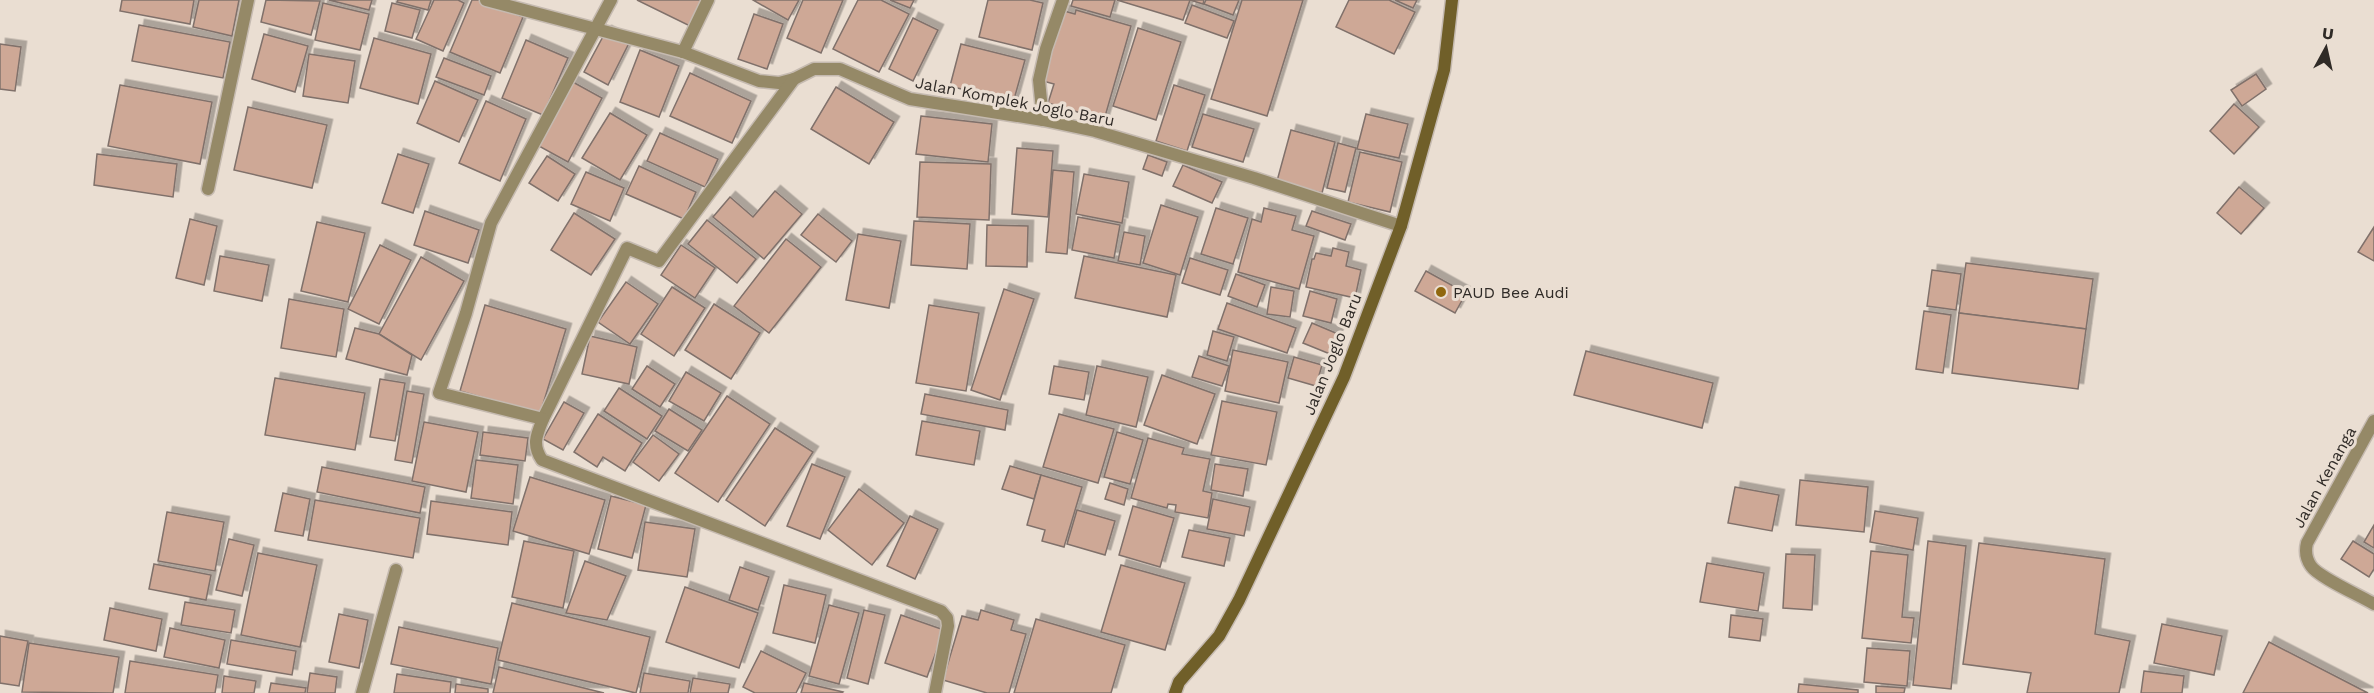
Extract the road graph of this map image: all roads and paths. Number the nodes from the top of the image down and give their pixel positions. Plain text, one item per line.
1 (248, 0) edge
2 (486, 0) edge
3 (611, 0) edge
4 (708, 0) edge
5 (1063, 0) edge
6 (1452, 0) edge
7 (597, 28) junction
8 (683, 52) junction
9 (794, 79) junction
10 (1043, 120) junction
11 (208, 189) dead end
12 (1401, 226) junction
13 (543, 419) junction
14 (2374, 421) edge
15 (396, 570) dead end
16 (2374, 604) edge
17 (362, 693) edge
18 (935, 693) edge
19 (1174, 693) edge

1 - 11 street
2 - 7 street, Jalan Komplek Joglo Baru
3 - 7 street
4 - 8 street
5 - 10 street
6 - 12 street, Jalan Joglo Baru
7 - 8 street, Jalan Komplek Joglo Baru
7 - 13 street
8 - 9 street, Jalan Komplek Joglo Baru
9 - 10 street, Jalan Komplek Joglo Baru
9 - 13 street
10 - 12 street, Jalan Komplek Joglo Baru
12 - 19 street, Jalan Joglo Baru
13 - 18 street
14 - 16 street, Jalan Kenanga
15 - 17 street

